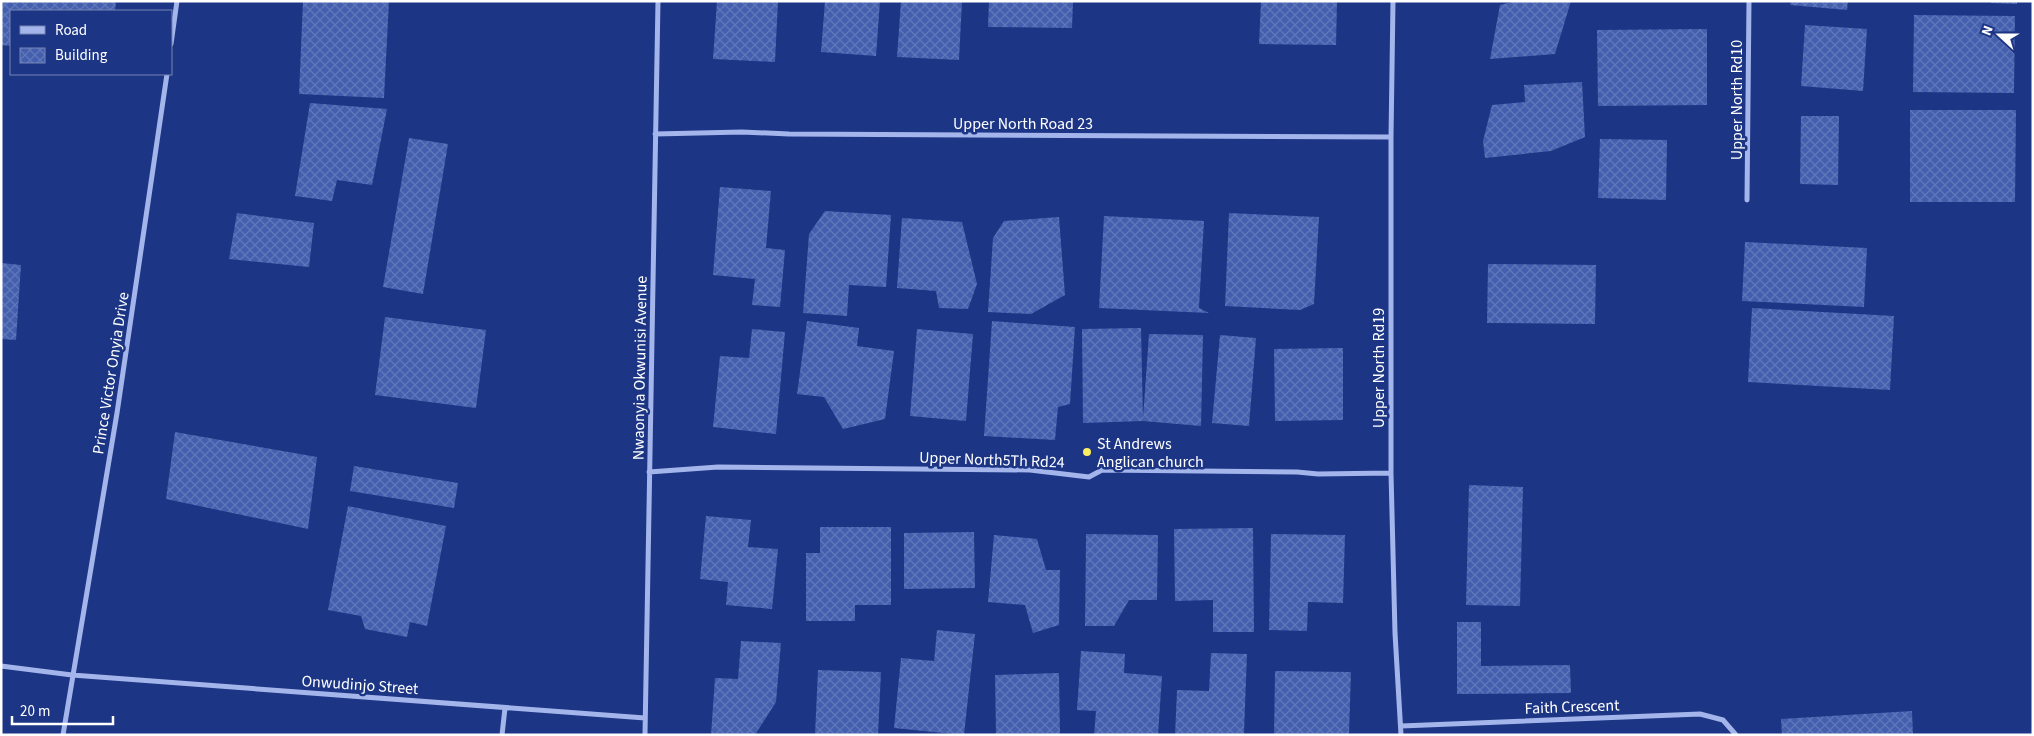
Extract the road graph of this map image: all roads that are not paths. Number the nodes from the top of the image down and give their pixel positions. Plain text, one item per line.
1 (178, 1) edge
2 (658, 1) edge
3 (1393, 1) edge
4 (1749, 1) edge
5 (172, 38) edge
6 (167, 75) edge
7 (655, 134) junction
8 (1391, 137) junction
9 (1747, 200) dead end
10 (649, 472) junction
11 (1391, 473) junction
12 (1, 666) edge
13 (72, 675) junction
14 (505, 708) junction
15 (645, 718) junction
16 (1401, 726) junction
17 (63, 735) edge
18 (502, 735) edge
19 (645, 735) edge
20 (1401, 735) edge
21 (1736, 735) edge

1 - 5 street
2 - 7 street, Nwaonyia Okwunisi Avenue
3 - 8 street, Upper North Rd19
4 - 9 street, Upper North Rd10
6 - 13 street, Prince Victor Onyia Drive
7 - 8 street, Upper North Road 23
7 - 10 street, Nwaonyia Okwunisi Avenue
8 - 11 street, Upper North Rd19
10 - 11 street, Upper North5Th Rd24
10 - 15 street, Nwaonyia Okwunisi Avenue
11 - 16 street, Upper North Rd19
12 - 13 street, Onwudinjo Street
13 - 14 street, Onwudinjo Street
13 - 17 street, Prince Victor Onyia Drive
14 - 15 street, Onwudinjo Street
14 - 18 street
15 - 19 street, Nwaonyia Okwunisi Avenue
16 - 20 street, Upper North Rd19
16 - 21 street, Faith Crescent

